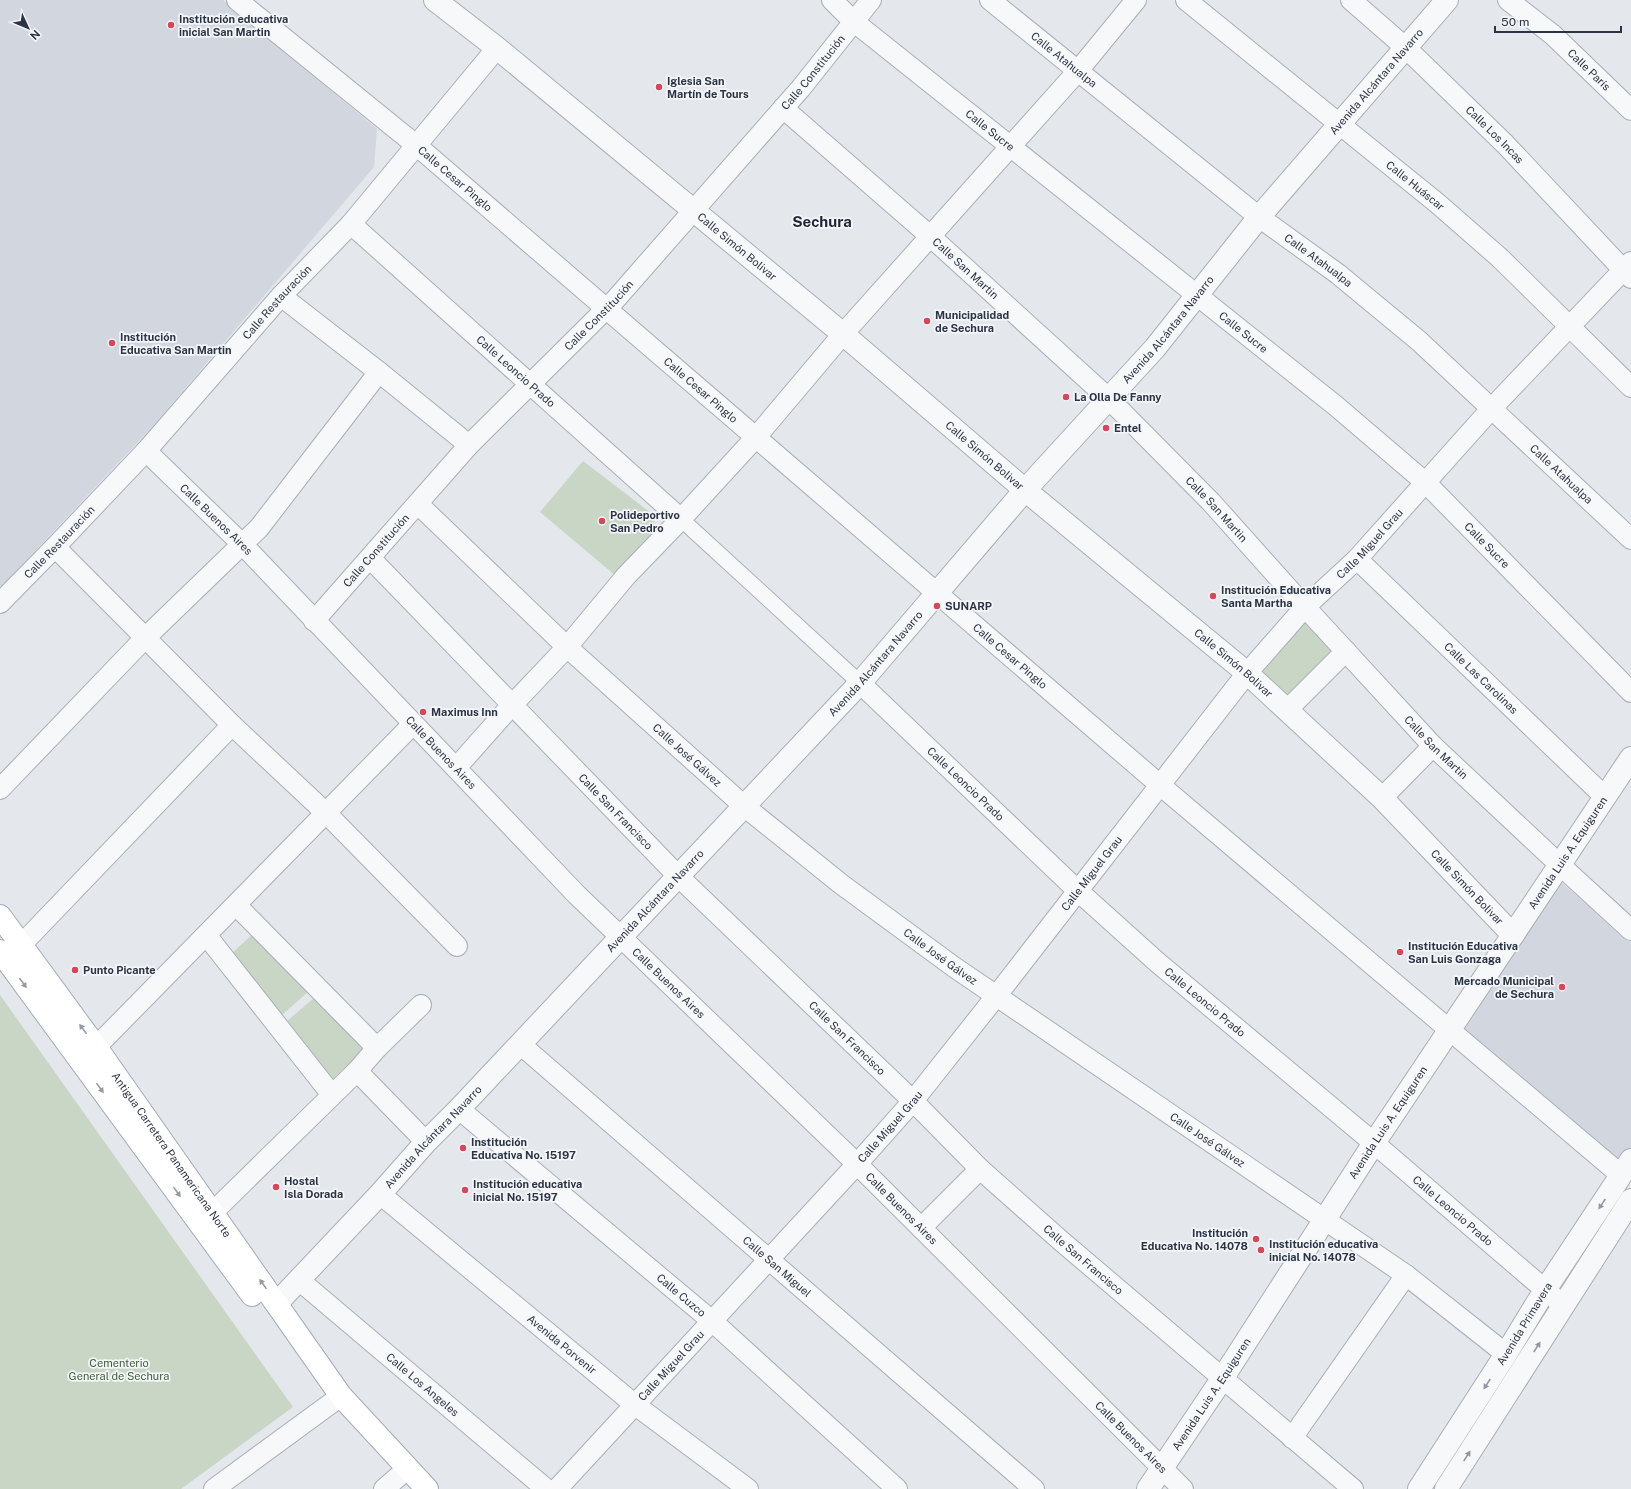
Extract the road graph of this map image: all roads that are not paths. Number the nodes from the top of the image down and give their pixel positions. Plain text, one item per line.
1 (237, 0) edge
2 (435, 0) edge
3 (832, 0) edge
4 (871, 0) edge
5 (990, 0) edge
6 (1136, 0) edge
7 (1186, 0) edge
8 (1351, 0) edge
9 (1448, 0) edge
10 (1508, 0) edge
11 (853, 21) junction
12 (496, 48) junction
13 (1406, 48) junction
14 (1077, 72) junction
15 (783, 108) junction
16 (1631, 110) edge
17 (1339, 123) junction
18 (416, 145) junction
19 (1011, 146) junction
20 (694, 211) junction
21 (1259, 217) junction
22 (351, 224) junction
23 (930, 236) junction
24 (1629, 270) edge
25 (281, 296) junction
26 (1197, 296) junction
27 (608, 308) junction
28 (1569, 327) junction
29 (844, 334) junction
30 (379, 372) junction
31 (530, 384) junction
32 (1631, 387) edge
33 (1108, 398) junction
34 (1492, 408) junction
35 (757, 436) junction
36 (469, 445) junction
37 (146, 451) junction
38 (1426, 483) junction
39 (1025, 490) junction
40 (418, 504) junction
41 (681, 519) junction
42 (1631, 540) edge
43 (243, 544) junction
44 (55, 547) junction
45 (370, 558) junction
46 (1357, 559) junction
47 (938, 593) junction
48 (0, 602) edge
49 (1305, 607) junction
50 (314, 620) junction
51 (145, 638) junction
52 (567, 647) junction
53 (1346, 651) junction
54 (1246, 673) junction
55 (860, 684) junction
56 (1631, 692) edge
57 (511, 706) junction
58 (1287, 710) junction
59 (413, 724) junction
60 (232, 725) junction
61 (1433, 746) junction
62 (1631, 758) edge
63 (456, 768) junction
64 (1160, 785) junction
65 (0, 789) edge
66 (1605, 797) junction
67 (1382, 798) junction
68 (744, 806) junction
69 (326, 813) junction
70 (1560, 865) junction
71 (678, 876) junction
72 (1077, 890) junction
73 (236, 906) junction
74 (0, 916) edge
75 (1631, 930) edge
76 (1513, 935) junction
77 (207, 936) junction
78 (621, 937) junction
79 (21, 945) junction
80 (458, 946) dead end
81 (0, 951) edge
82 (997, 995) junction
83 (421, 1005) dead end
84 (1449, 1031) junction
85 (520, 1044) junction
86 (377, 1048) junction
87 (88, 1053) junction
88 (357, 1071) junction
89 (332, 1095) junction
90 (913, 1100) junction
91 (459, 1109) junction
92 (426, 1142) junction
93 (1374, 1143) junction
94 (857, 1164) junction
95 (980, 1168) junction
96 (1626, 1168) edge
97 (380, 1194) junction
98 (1631, 1200) edge
99 (212, 1213) junction
100 (1325, 1219) junction
101 (921, 1228) junction
102 (768, 1259) junction
103 (1406, 1275) junction
104 (299, 1280) junction
105 (1545, 1290) junction
106 (277, 1303) junction
107 (1564, 1306) junction
108 (712, 1321) junction
109 (1506, 1354) junction
110 (1222, 1379) junction
111 (341, 1396) junction
112 (634, 1404) junction
113 (1292, 1438) junction
114 (407, 1469) junction
115 (1162, 1469) junction
116 (214, 1489) edge
117 (384, 1489) edge
118 (427, 1489) edge
119 (546, 1489) edge
120 (556, 1489) edge
121 (748, 1489) edge
122 (897, 1489) edge
123 (1034, 1489) edge
124 (1148, 1489) edge
125 (1183, 1489) edge
126 (1353, 1489) edge
127 (1419, 1489) edge
128 (1446, 1489) edge

1 - 18 street, Calle Cesar Pinglo
2 - 12 street, Calle Simón Bolivar
3 - 11 street, Calle Sucre
4 - 11 street, Calle Constitución
5 - 14 street, Calle Atahualpa
6 - 14 street
7 - 17 street, Calle Huáscar
8 - 13 street, Calle Los Incas
9 - 13 street, Avenida Alcántara Navarro
10 - 16 street, Calle París
11 - 15 street, Calle Constitución
11 - 19 street, Calle Sucre
12 - 18 street, Calle Restauración
12 - 20 street, Calle Simón Bolivar
13 - 17 street, Avenida Alcántara Navarro
13 - 24 street, Calle Los Incas
14 - 19 street
14 - 21 street, Calle Atahualpa
15 - 20 street, Calle Constitución
15 - 23 street, Calle San Martin
17 - 21 street, Avenida Alcántara Navarro
17 - 28 street, Calle Huáscar
18 - 22 street, Calle Restauración
18 - 27 street, Calle Cesar Pinglo
19 - 23 street
19 - 26 street, Calle Sucre
20 - 27 street, Calle Constitución
20 - 29 street, Calle Simón Bolivar
21 - 26 street, Avenida Alcántara Navarro
21 - 34 street, Calle Atahualpa
22 - 25 street, Calle Restauración
22 - 31 street, Calle Leoncio Prado
23 - 29 street
23 - 33 street, Calle San Martin
24 - 28 street, Calle Miguel Grau
25 - 30 street
25 - 37 street, Calle Restauración
26 - 33 street, Avenida Alcántara Navarro
26 - 38 street, Calle Sucre
27 - 31 street, Calle Constitución
27 - 35 street, Calle Cesar Pinglo
28 - 32 street, Calle Huáscar
28 - 34 street, Calle Miguel Grau
29 - 35 street
29 - 39 street, Calle Simón Bolivar
30 - 36 street
30 - 43 street
31 - 36 street, Calle Constitución
31 - 41 street, Calle Leoncio Prado
33 - 39 street, Avenida Alcántara Navarro
33 - 49 street, Calle San Martin
34 - 38 street, Calle Miguel Grau
34 - 42 street, Calle Atahualpa
35 - 41 street
35 - 47 street, Calle Cesar Pinglo
36 - 40 street, Calle Constitución
37 - 43 street, Calle Buenos Aires
37 - 44 street, Calle Restauración
38 - 46 street, Calle Miguel Grau
38 - 56 street, Calle Sucre
39 - 47 street, Avenida Alcántara Navarro
39 - 54 street, Calle Simón Bolivar
40 - 45 street, Calle Constitución
40 - 52 street, Calle José Gálvez
41 - 52 street
41 - 55 street
43 - 50 street, Calle Buenos Aires
43 - 51 street
44 - 48 street, Calle Restauración
44 - 51 street
45 - 50 street, Calle Constitución
45 - 57 street, Calle San Francisco
46 - 49 street, Calle Miguel Grau
46 - 66 street, Calle Las Carolinas
47 - 55 street, Avenida Alcántara Navarro
47 - 64 street, Calle Cesar Pinglo
49 - 53 street, Calle San Martin
49 - 54 street, Calle Miguel Grau
50 - 59 street, Calle Buenos Aires
51 - 60 street
51 - 65 street
52 - 57 street
52 - 68 street, Calle José Gálvez
53 - 58 street
53 - 61 street, Calle San Martin
54 - 58 street, Calle Simón Bolivar
54 - 64 street, Calle Miguel Grau
55 - 68 street, Avenida Alcántara Navarro
55 - 72 street, Calle Leoncio Prado
57 - 63 street
57 - 71 street, Calle San Francisco
58 - 67 street, Calle Simón Bolivar
59 - 63 street, Calle Buenos Aires
59 - 69 street
60 - 69 street
60 - 79 street
61 - 67 street
61 - 70 street, Calle San Martin
62 - 66 street, Avenida Luis A. Equiguren
63 - 78 street, Calle Buenos Aires
64 - 72 street, Calle Miguel Grau
64 - 84 street, Calle Cesar Pinglo
66 - 70 street, Avenida Luis A. Equiguren
67 - 76 street, Calle Simón Bolivar
68 - 71 street, Avenida Alcántara Navarro
68 - 82 street, Calle José Gálvez
69 - 73 street
69 - 80 street
70 - 75 street, Calle San Martin
70 - 76 street, Avenida Luis A. Equiguren
71 - 78 street, Avenida Alcántara Navarro
71 - 90 street, Calle San Francisco
72 - 82 street, Calle Miguel Grau
72 - 93 street, Calle Leoncio Prado
73 - 77 street
73 - 86 street
74 - 79 main road, Antigua Carretera Panamericana Norte
76 - 84 street, Avenida Luis A. Equiguren
77 - 87 street
77 - 89 street
78 - 85 street, Avenida Alcántara Navarro
78 - 94 street, Calle Buenos Aires
87 -> 79 main road, Antigua Carretera Panamericana Norte
81 -> 87 main road, Antigua Carretera Panamericana Norte
82 - 90 street, Calle Miguel Grau
82 - 100 street, Calle José Gálvez
83 - 86 street
84 - 93 street, Avenida Luis A. Equiguren
84 - 96 street, Calle Cesar Pinglo
85 - 91 street, Avenida Alcántara Navarro
85 - 102 street, Calle San Miguel
86 - 88 street
87 - 99 main road, Antigua Carretera Panamericana Norte
87 -> 111 main road, Antigua Carretera Panamericana Norte
88 - 89 street
88 - 92 street
89 - 99 street
90 - 94 street, Calle Miguel Grau
90 - 95 street, Calle San Francisco
91 - 92 street, Avenida Alcántara Navarro
91 - 108 street, Calle Cuzco
92 - 97 street, Avenida Alcántara Navarro
93 - 100 street, Avenida Luis A. Equiguren
93 - 105 street, Calle Leoncio Prado
94 - 101 street, Calle Buenos Aires
94 - 102 street, Calle Miguel Grau
95 - 101 street
95 - 110 street, Calle San Francisco
96 -> 105 street, Avenida Primavera
97 - 104 street, Avenida Alcántara Navarro
97 - 112 street, Avenida Porvenir
98 - 107 street, Avenida Primavera
106 -> 99 main road, Antigua Carretera Panamericana Norte
100 - 103 street, Calle José Gálvez
100 - 110 street, Avenida Luis A. Equiguren
101 - 115 street, Calle Buenos Aires
102 - 108 street, Calle Miguel Grau
102 - 123 street, Calle San Miguel
103 - 109 street, Calle José Gálvez
103 - 113 street
104 - 106 street, Avenida Alcántara Navarro
104 - 119 street, Calle Los Angeles
105 - 107 street, Calle Leoncio Prado
105 - 109 street, Avenida Primavera
106 - 111 main road, Antigua Carretera Panamericana Norte
128 -> 107 street, Avenida Primavera
108 - 112 street, Calle Miguel Grau
108 - 122 street, Calle Cuzco
109 -> 127 street, Avenida Primavera
110 - 113 street, Calle San Francisco
110 - 115 street, Avenida Luis A. Equiguren
111 - 114 main road, Antigua Carretera Panamericana Norte
111 - 116 street
112 - 120 street, Calle Miguel Grau
112 - 121 street, Avenida Porvenir
113 - 126 street, Calle San Francisco
114 - 117 street
114 - 118 main road, Antigua Carretera Panamericana Norte
115 - 124 street, Avenida Luis A. Equiguren
115 - 125 street, Calle Buenos Aires

